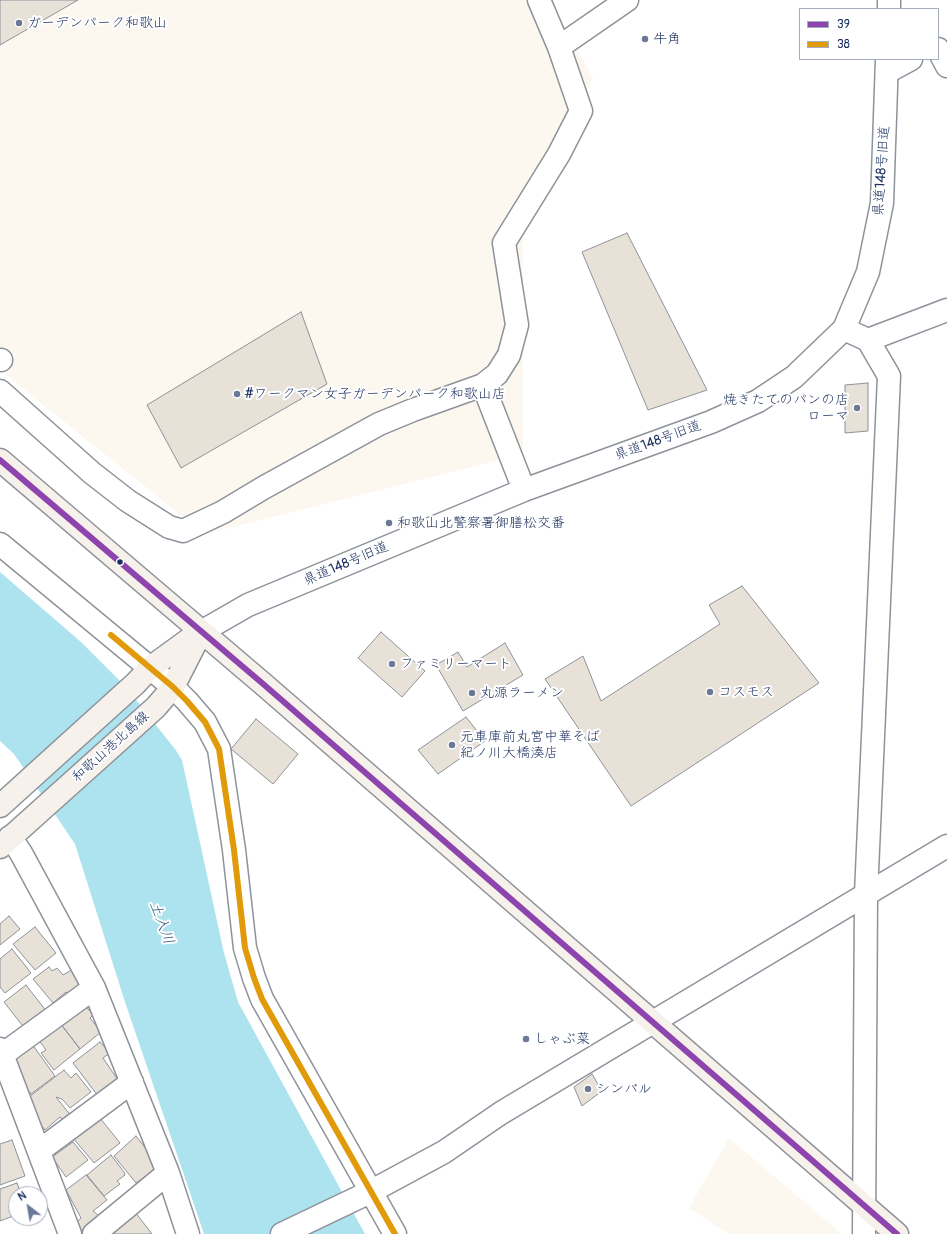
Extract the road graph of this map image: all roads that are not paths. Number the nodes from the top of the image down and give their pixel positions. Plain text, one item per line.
1 (539, 0) edge
2 (627, 0) edge
3 (559, 48) junction
4 (939, 51) edge
5 (908, 60) edge
6 (887, 66) edge
7 (947, 66) edge
8 (947, 310) edge
9 (844, 329) junction
10 (868, 340) junction
11 (484, 385) junction
12 (0, 391) edge
13 (0, 460) edge
14 (524, 490) junction
15 (0, 544) edge
16 (201, 632) junction
17 (143, 675) junction
18 (173, 687) junction
19 (7, 799) edge
20 (5, 842) edge
21 (947, 846) edge
22 (866, 894) junction
23 (94, 988) junction
24 (652, 1022) junction
25 (1, 1052) edge
26 (132, 1082) junction
27 (39, 1151) junction
28 (168, 1173) junction
29 (364, 1195) junction
30 (864, 1206) junction
31 (70, 1234) edge
32 (94, 1234) edge
33 (188, 1234) edge
34 (282, 1234) edge
35 (395, 1234) edge
36 (864, 1234) edge
37 (897, 1234) edge

1 - 3 street
2 - 3 street
3 - 11 street
4 - 7 street
5 - 6 street
6 - 9 street, 県道148号旧道
8 - 10 street
9 - 10 street
9 - 14 street, 県道148号旧道
10 - 22 street
11 - 12 street
11 - 14 street
13 - 16 main road
14 - 16 street, 県道148号旧道
15 - 17 street
16 - 17 main road
16 - 18 main road, 和歌山港北島線
16 - 24 main road
17 - 18 street
17 - 19 main road
18 - 20 main road, 和歌山港北島線
18 - 29 street
20 - 23 street
21 - 22 street
22 - 24 street
22 - 30 street
23 - 25 street
23 - 26 street
24 - 29 street
24 - 30 main road
25 - 27 street
26 - 27 street
26 - 28 street
27 - 31 street
28 - 32 street
28 - 33 street
29 - 34 street
29 - 35 street
30 - 36 street
30 - 37 main road

